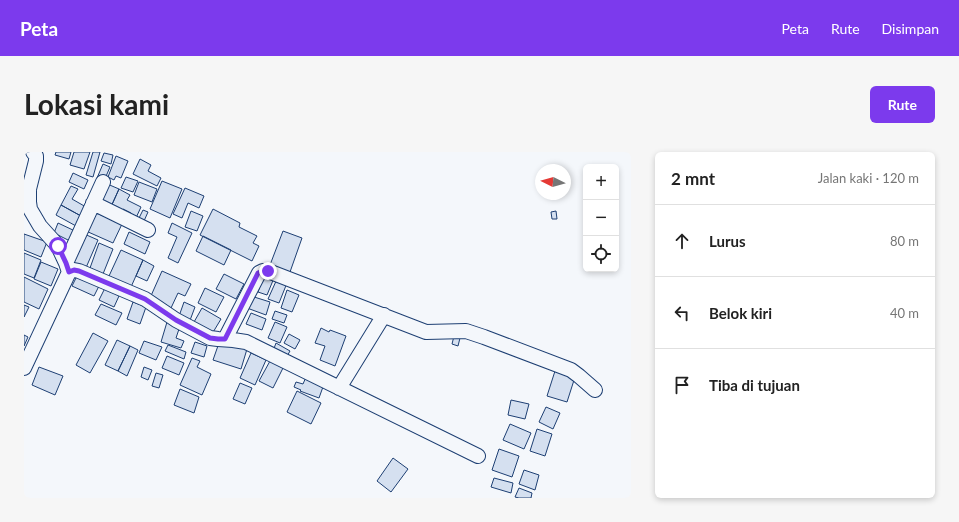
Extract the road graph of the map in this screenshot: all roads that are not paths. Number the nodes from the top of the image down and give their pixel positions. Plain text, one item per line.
1 (33, 152) edge
2 (103, 182) dead end
3 (94, 203) junction
4 (148, 230) dead end
5 (68, 268) junction
6 (384, 315) junction
7 (225, 339) junction
8 (24, 368) edge
9 (340, 388) junction
10 (595, 390) dead end
11 (478, 456) dead end

1 - 5 street
2 - 3 street
3 - 4 street
3 - 5 street
5 - 7 street
5 - 8 street
6 - 7 street
6 - 9 street
6 - 10 street
7 - 9 street
9 - 11 street

